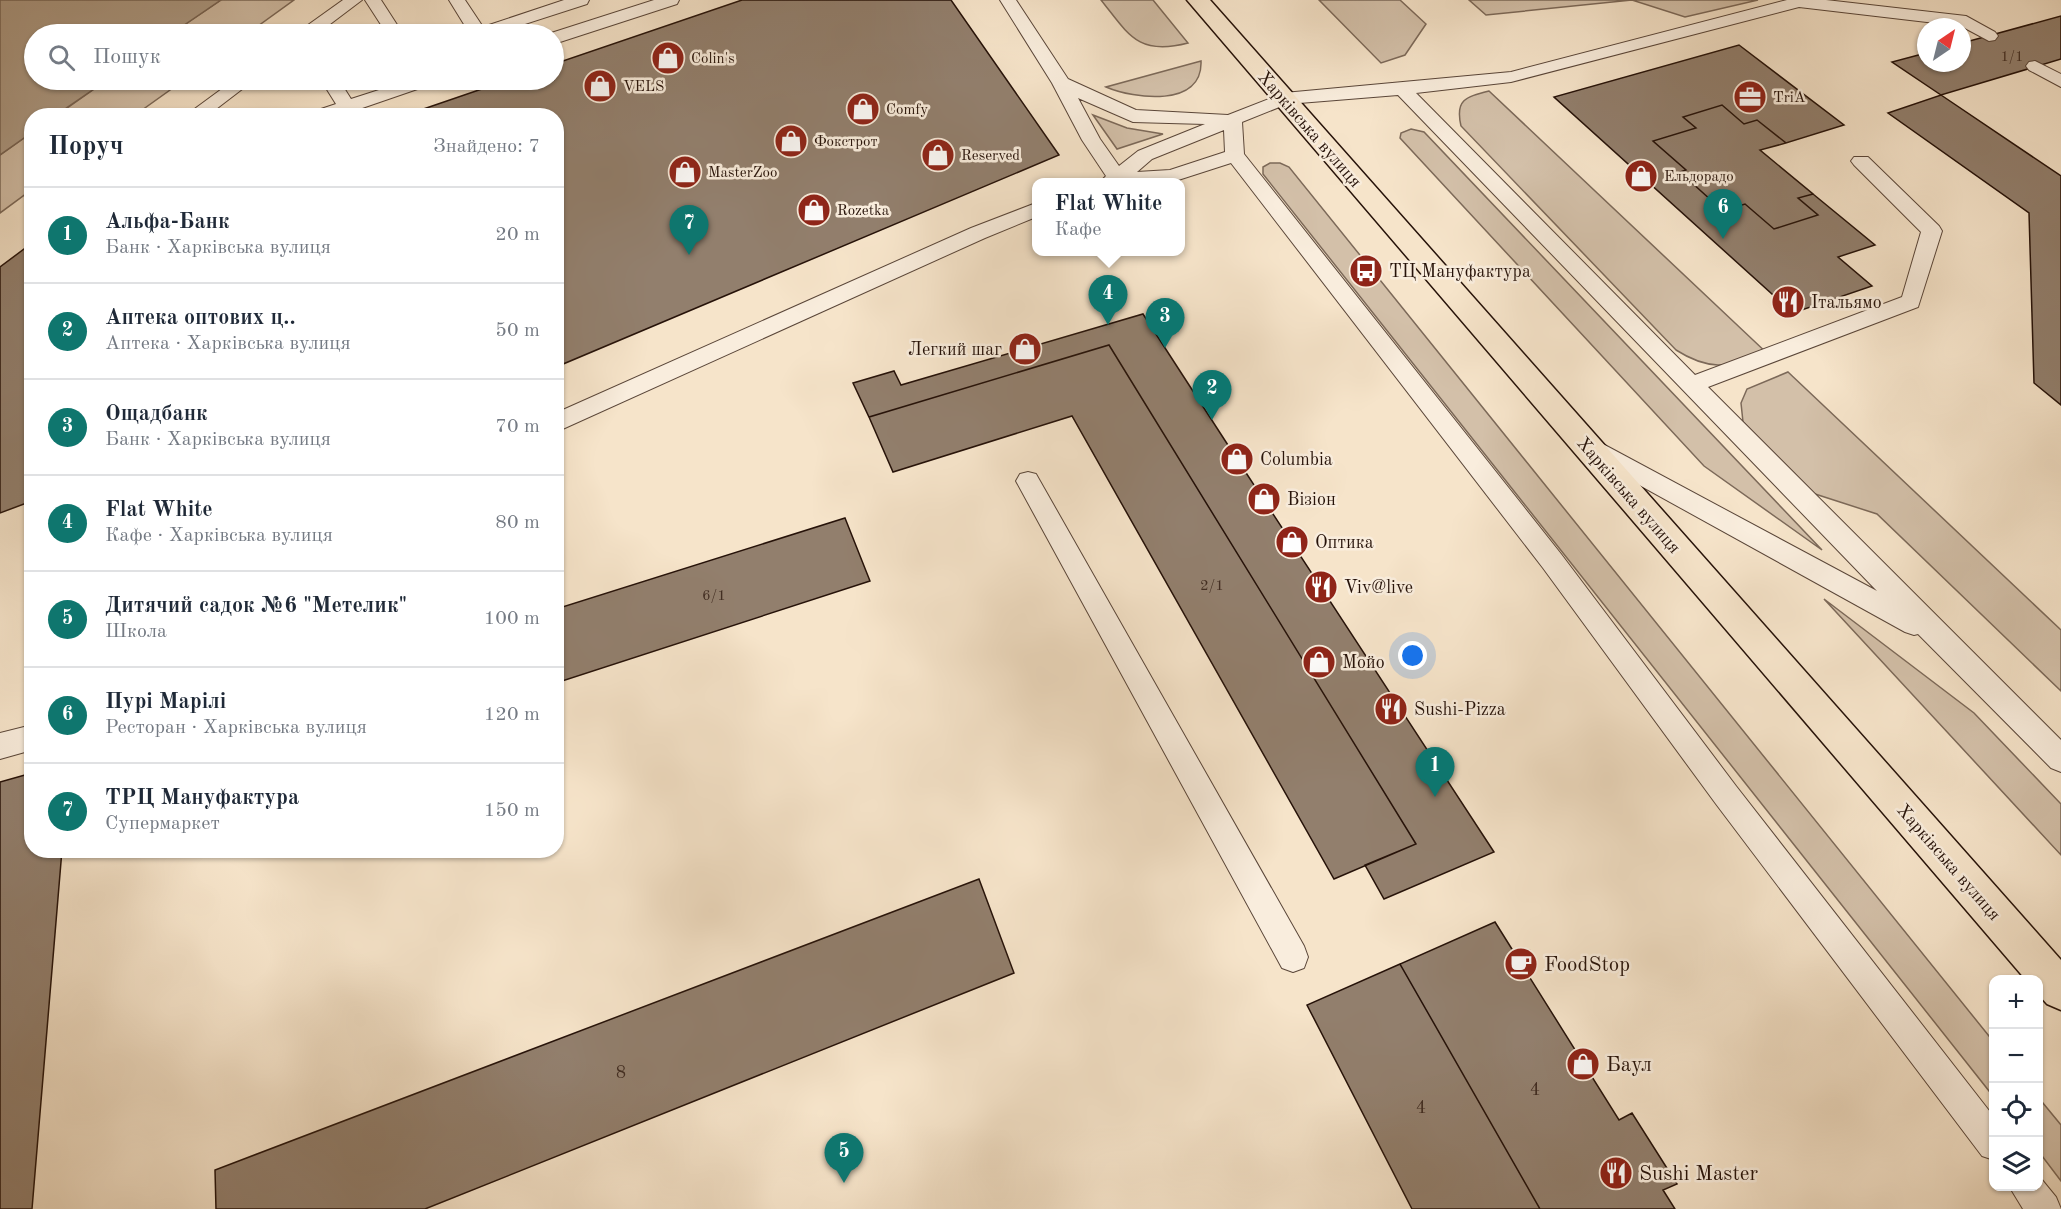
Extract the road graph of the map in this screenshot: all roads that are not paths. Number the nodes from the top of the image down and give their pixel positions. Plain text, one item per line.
1 (354, 0) edge
2 (373, 0) edge
3 (457, 0) edge
4 (581, 0) edge
5 (671, 0) edge
6 (1008, 0) edge
7 (1198, 0) edge
8 (555, 4) edge
9 (321, 24) edge
10 (389, 24) edge
11 (473, 24) edge
12 (504, 24) edge
13 (564, 35) edge
14 (1989, 36) dead end
15 (2035, 66) dead end
16 (2061, 82) edge
17 (1061, 83) junction
18 (1402, 89) junction
19 (230, 90) edge
20 (339, 90) edge
21 (395, 90) edge
22 (1284, 99) junction
23 (346, 106) junction
24 (205, 108) edge
25 (341, 108) edge
26 (1233, 119) junction
27 (1235, 155) junction
28 (1861, 161) dead end
29 (1109, 178) edge
30 (1113, 178) edge
31 (1141, 178) edge
32 (1032, 212) edge
33 (1691, 385) junction
34 (564, 419) edge
35 (1586, 446) junction
36 (1028, 481) dead end
37 (1938, 637) junction
38 (24, 739) edge
39 (0, 746) edge
40 (2061, 759) edge
41 (1293, 957) dead end
42 (2061, 990) edge
43 (1989, 1137) edge
44 (2030, 1191) edge
45 (2044, 1209) edge

1 - 9 lane
2 - 10 lane
3 - 11 lane
4 - 8 lane
5 - 13 lane
6 - 17 lane
7 - 22 main road, Харківська вулиця
8 - 12 lane
14 - 18 lane
15 - 16 lane
17 - 26 lane
17 - 29 lane
18 - 22 lane
18 - 33 lane
19 - 24 lane
20 - 23 lane
21 - 23 lane
22 - 26 lane
22 - 35 main road, Харківська вулиця
23 - 25 lane
26 - 27 lane
26 - 30 lane
27 - 31 lane
27 - 43 lane
28 - 33 lane
32 - 34 lane
33 - 37 lane
35 - 37 lane
35 - 42 main road, Харківська вулиця
36 - 41 lane
37 - 40 lane
38 - 39 lane
44 - 45 lane

